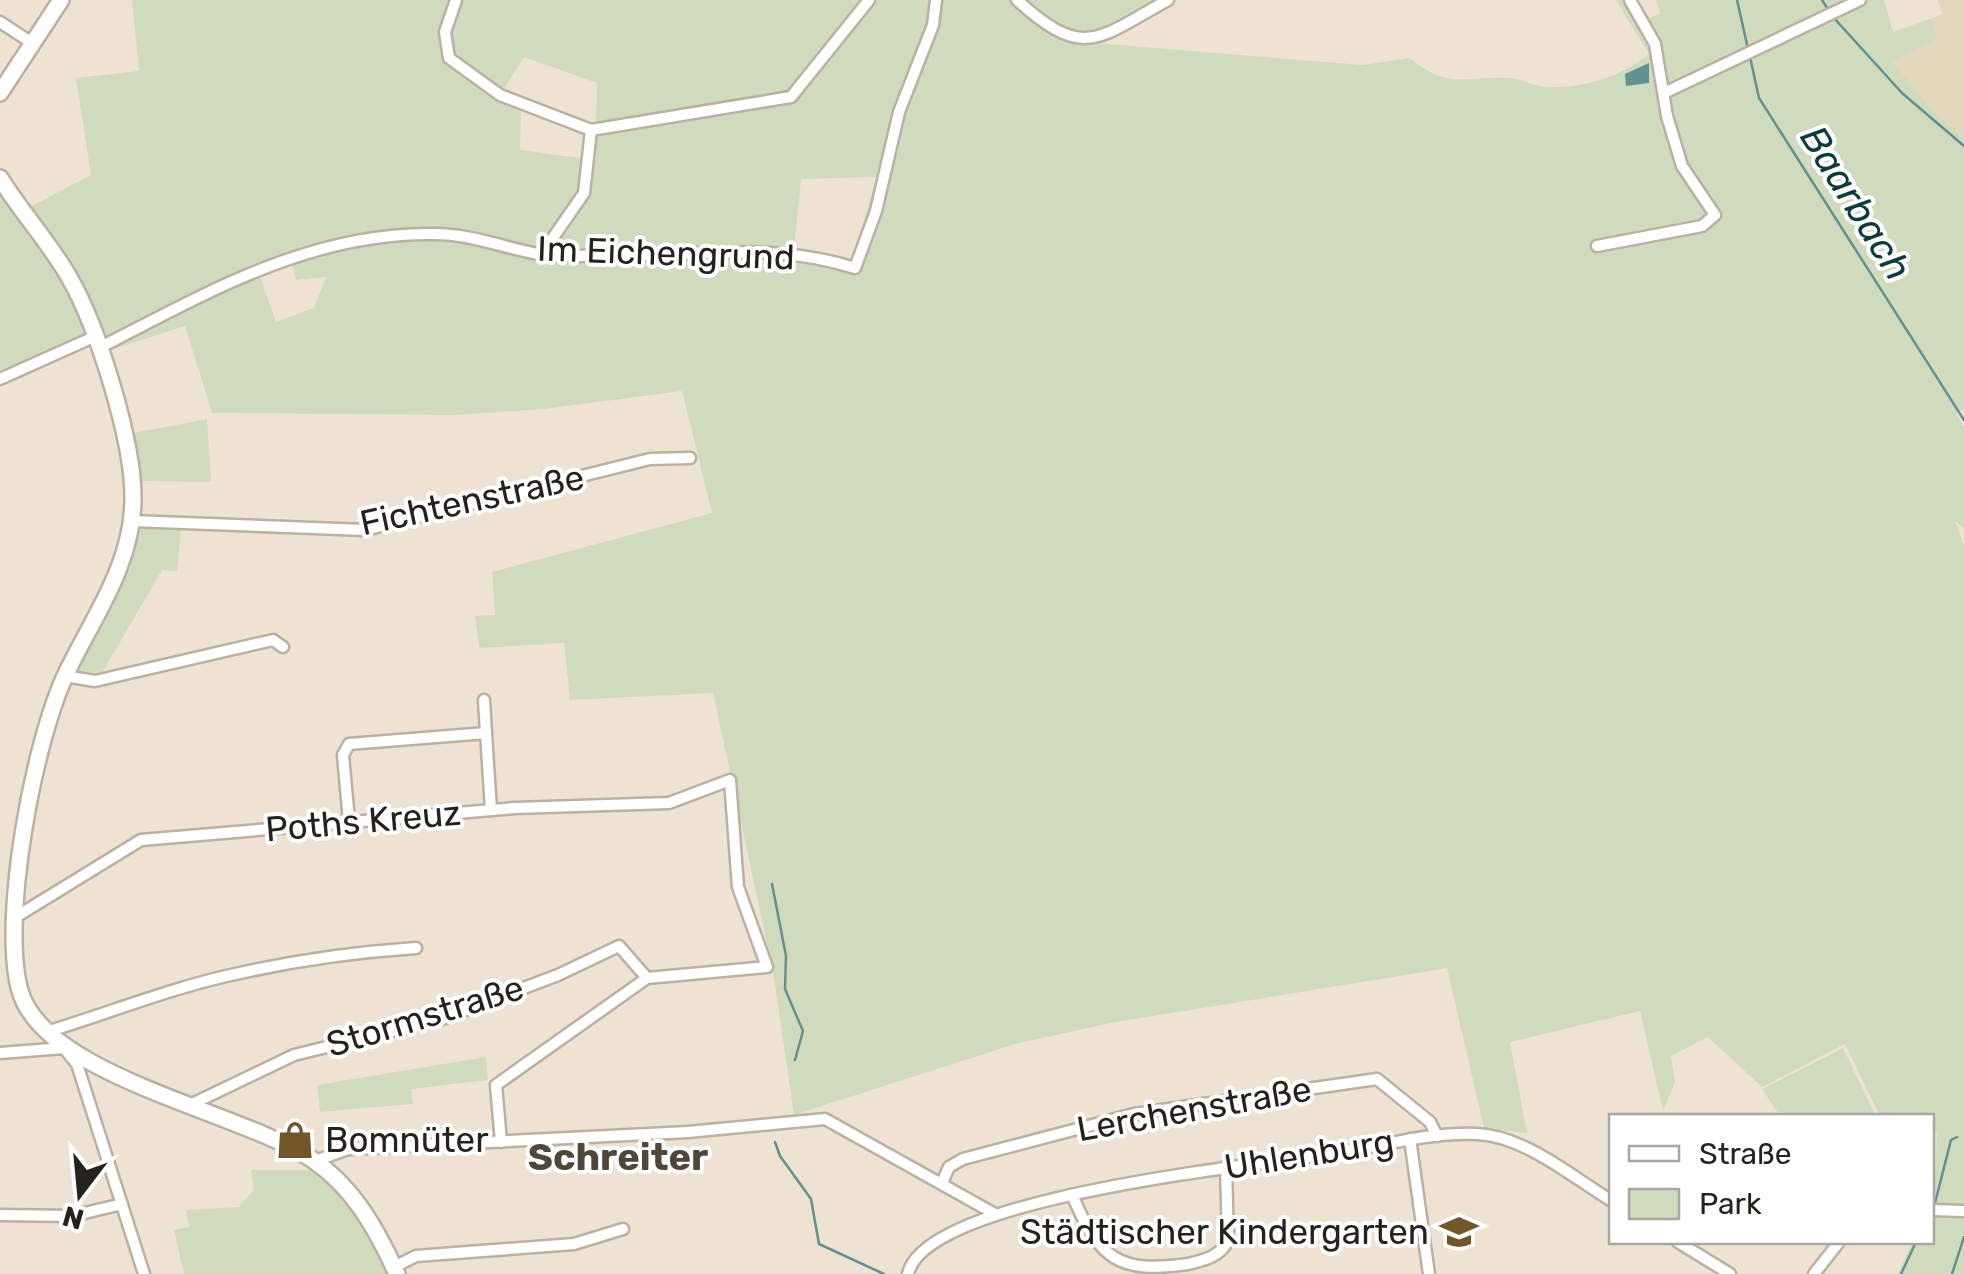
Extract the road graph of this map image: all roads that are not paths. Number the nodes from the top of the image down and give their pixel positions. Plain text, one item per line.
1 (61, 0) edge
2 (456, 0) edge
3 (869, 0) edge
4 (936, 0) edge
5 (1018, 0) edge
6 (1168, 0) edge
7 (1630, 0) edge
8 (1860, 0) edge
9 (0, 22) edge
10 (32, 43) junction
11 (0, 93) edge
12 (1664, 93) junction
13 (592, 130) junction
14 (0, 178) edge
15 (1598, 246) dead end
16 (541, 255) junction
17 (98, 342) junction
18 (0, 379) edge
19 (690, 458) dead end
20 (132, 521) junction
21 (283, 647) dead end
22 (64, 676) junction
23 (484, 700) dead end
24 (486, 733) junction
25 (491, 810) junction
26 (348, 821) junction
27 (14, 918) junction
28 (416, 948) dead end
29 (647, 978) junction
30 (46, 1032) junction
31 (64, 1048) junction
32 (0, 1052) edge
33 (192, 1104) junction
34 (1437, 1136) junction
35 (1410, 1138) junction
36 (501, 1142) junction
37 (314, 1161) junction
38 (1226, 1166) junction
39 (942, 1183) junction
40 (1073, 1198) junction
41 (1609, 1199) edge
42 (122, 1204) junction
43 (1934, 1210) edge
44 (1964, 1211) edge
45 (0, 1214) edge
46 (995, 1214) junction
47 (623, 1229) dead end
48 (1681, 1244) edge
49 (1837, 1244) edge
50 (396, 1271) edge
51 (144, 1274) edge
52 (908, 1274) edge
53 (1429, 1274) edge
54 (1730, 1274) edge
55 (1814, 1274) edge

1 - 10 street
2 - 13 street
3 - 13 street
4 - 16 street, Im Eichengrund
5 - 6 street
7 - 12 street
8 - 12 street
9 - 10 street
10 - 11 street
12 - 15 street
13 - 16 street
14 - 17 street
16 - 17 street, Im Eichengrund
17 - 18 street, Im Eichengrund
17 - 20 street
19 - 20 street, Fichtenstraße
20 - 22 street
21 - 22 street
22 - 27 street
23 - 24 street
24 - 25 street
24 - 26 street
25 - 26 street, Poths Kreuz
25 - 29 street, Poths Kreuz
26 - 27 street, Poths Kreuz
27 - 30 street
28 - 30 street
29 - 33 street, Stormstraße
29 - 36 street
30 - 31 street
31 - 32 street
31 - 33 street
31 - 42 street
33 - 37 street
34 - 35 street, Uhlenburg
34 - 39 street, Lerchenstraße
34 - 41 street, Uhlenburg
35 - 38 street, Uhlenburg
35 - 53 street
36 - 37 street
36 - 39 street
37 - 50 street
38 - 40 street, Uhlenburg
38 - 40 street
39 - 46 street
40 - 46 street, Uhlenburg
42 - 45 street
42 - 51 street
43 - 44 street
46 - 52 street, Uhlenburg
47 - 50 street
48 - 54 street
49 - 55 street

